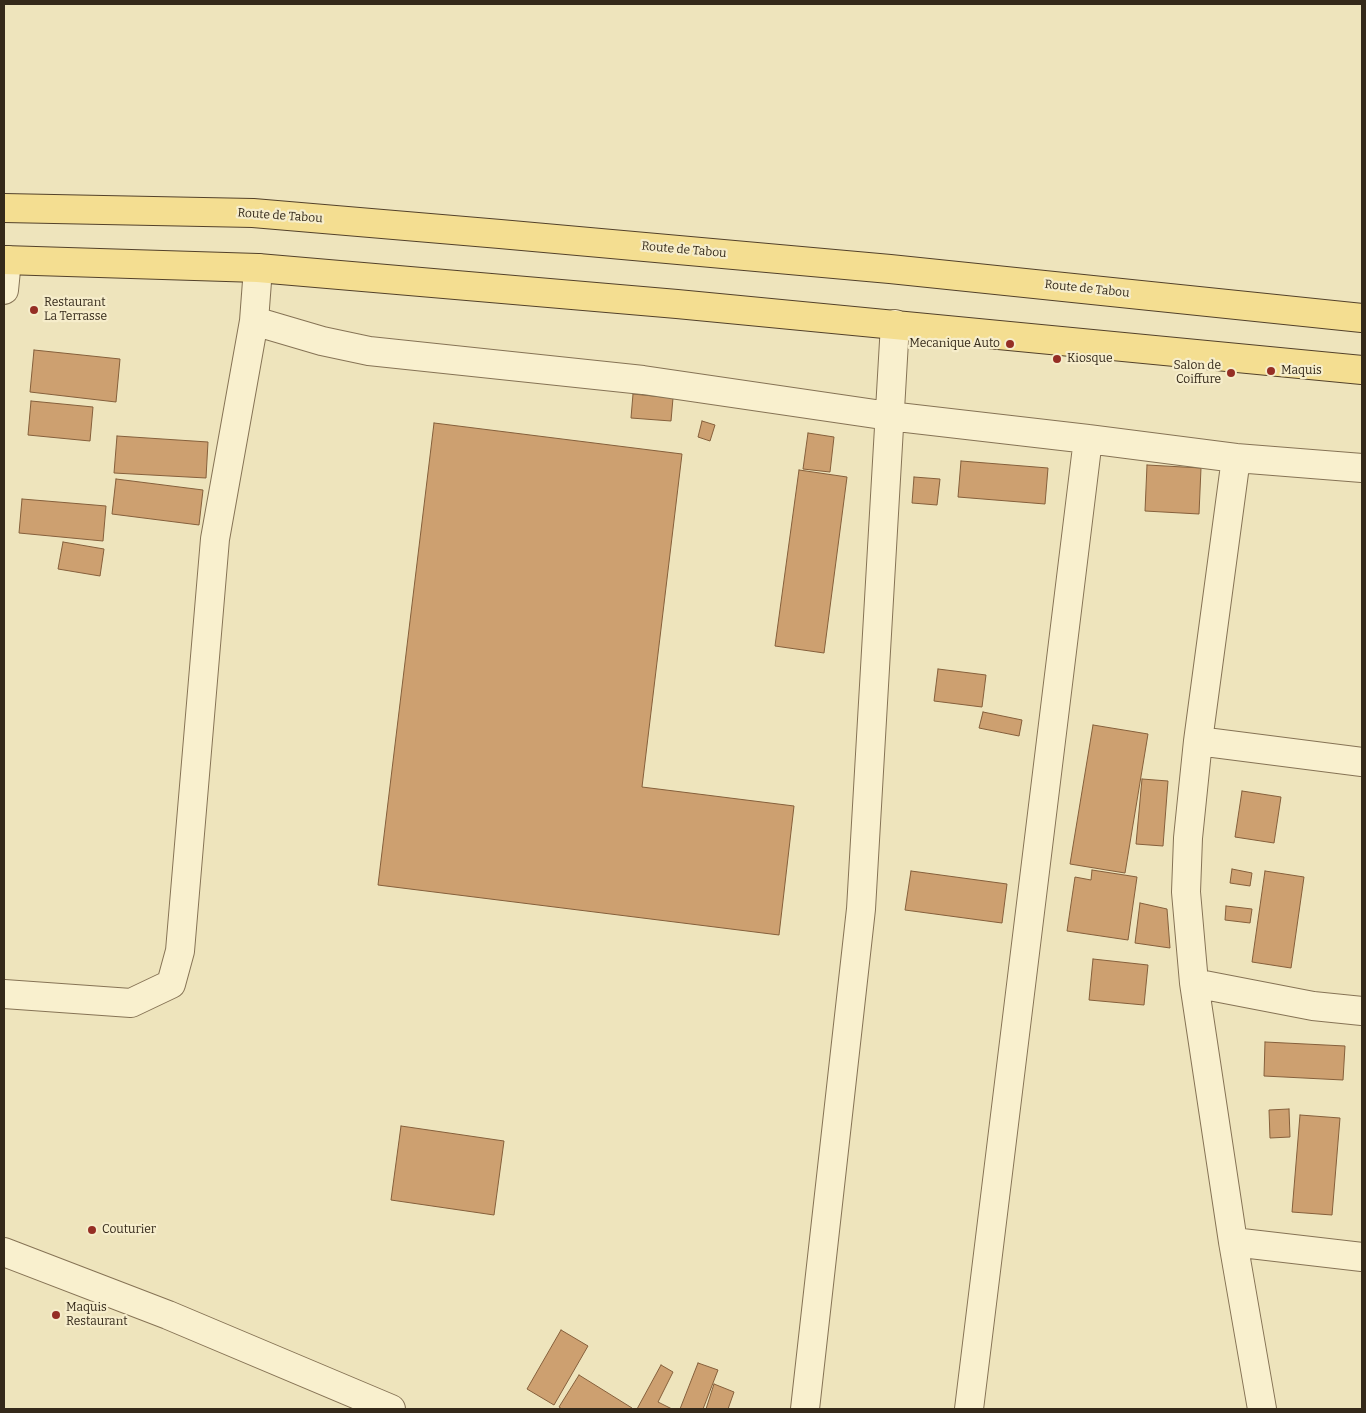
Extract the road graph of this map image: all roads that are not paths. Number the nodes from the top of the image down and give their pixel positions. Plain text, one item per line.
1 (4, 208) edge
2 (6, 260) edge
3 (258, 268) junction
4 (4, 290) edge
5 (1362, 318) edge
6 (254, 321) junction
7 (895, 324) junction
8 (1362, 370) edge
9 (889, 416) junction
10 (1088, 439) junction
11 (1236, 458) junction
12 (1362, 468) edge
13 (1198, 741) junction
14 (1362, 762) edge
15 (1194, 983) junction
16 (4, 994) edge
17 (1362, 1011) edge
18 (1233, 1242) junction
19 (4, 1252) edge
20 (1362, 1257) edge
21 (392, 1409) edge
22 (806, 1409) edge
23 (969, 1409) edge
24 (1262, 1409) edge

1 - 5 main road, Route de Tabou
2 - 3 main road
2 - 4 street
3 - 6 street
3 - 7 main road
6 - 9 street
6 - 16 street
7 - 8 main road
7 - 9 street
9 - 10 street
9 - 22 street
10 - 11 street
10 - 23 street
11 - 12 street
11 - 13 street
13 - 14 street
13 - 15 street
15 - 17 street
15 - 18 street
18 - 20 street
18 - 24 street
19 - 21 street

